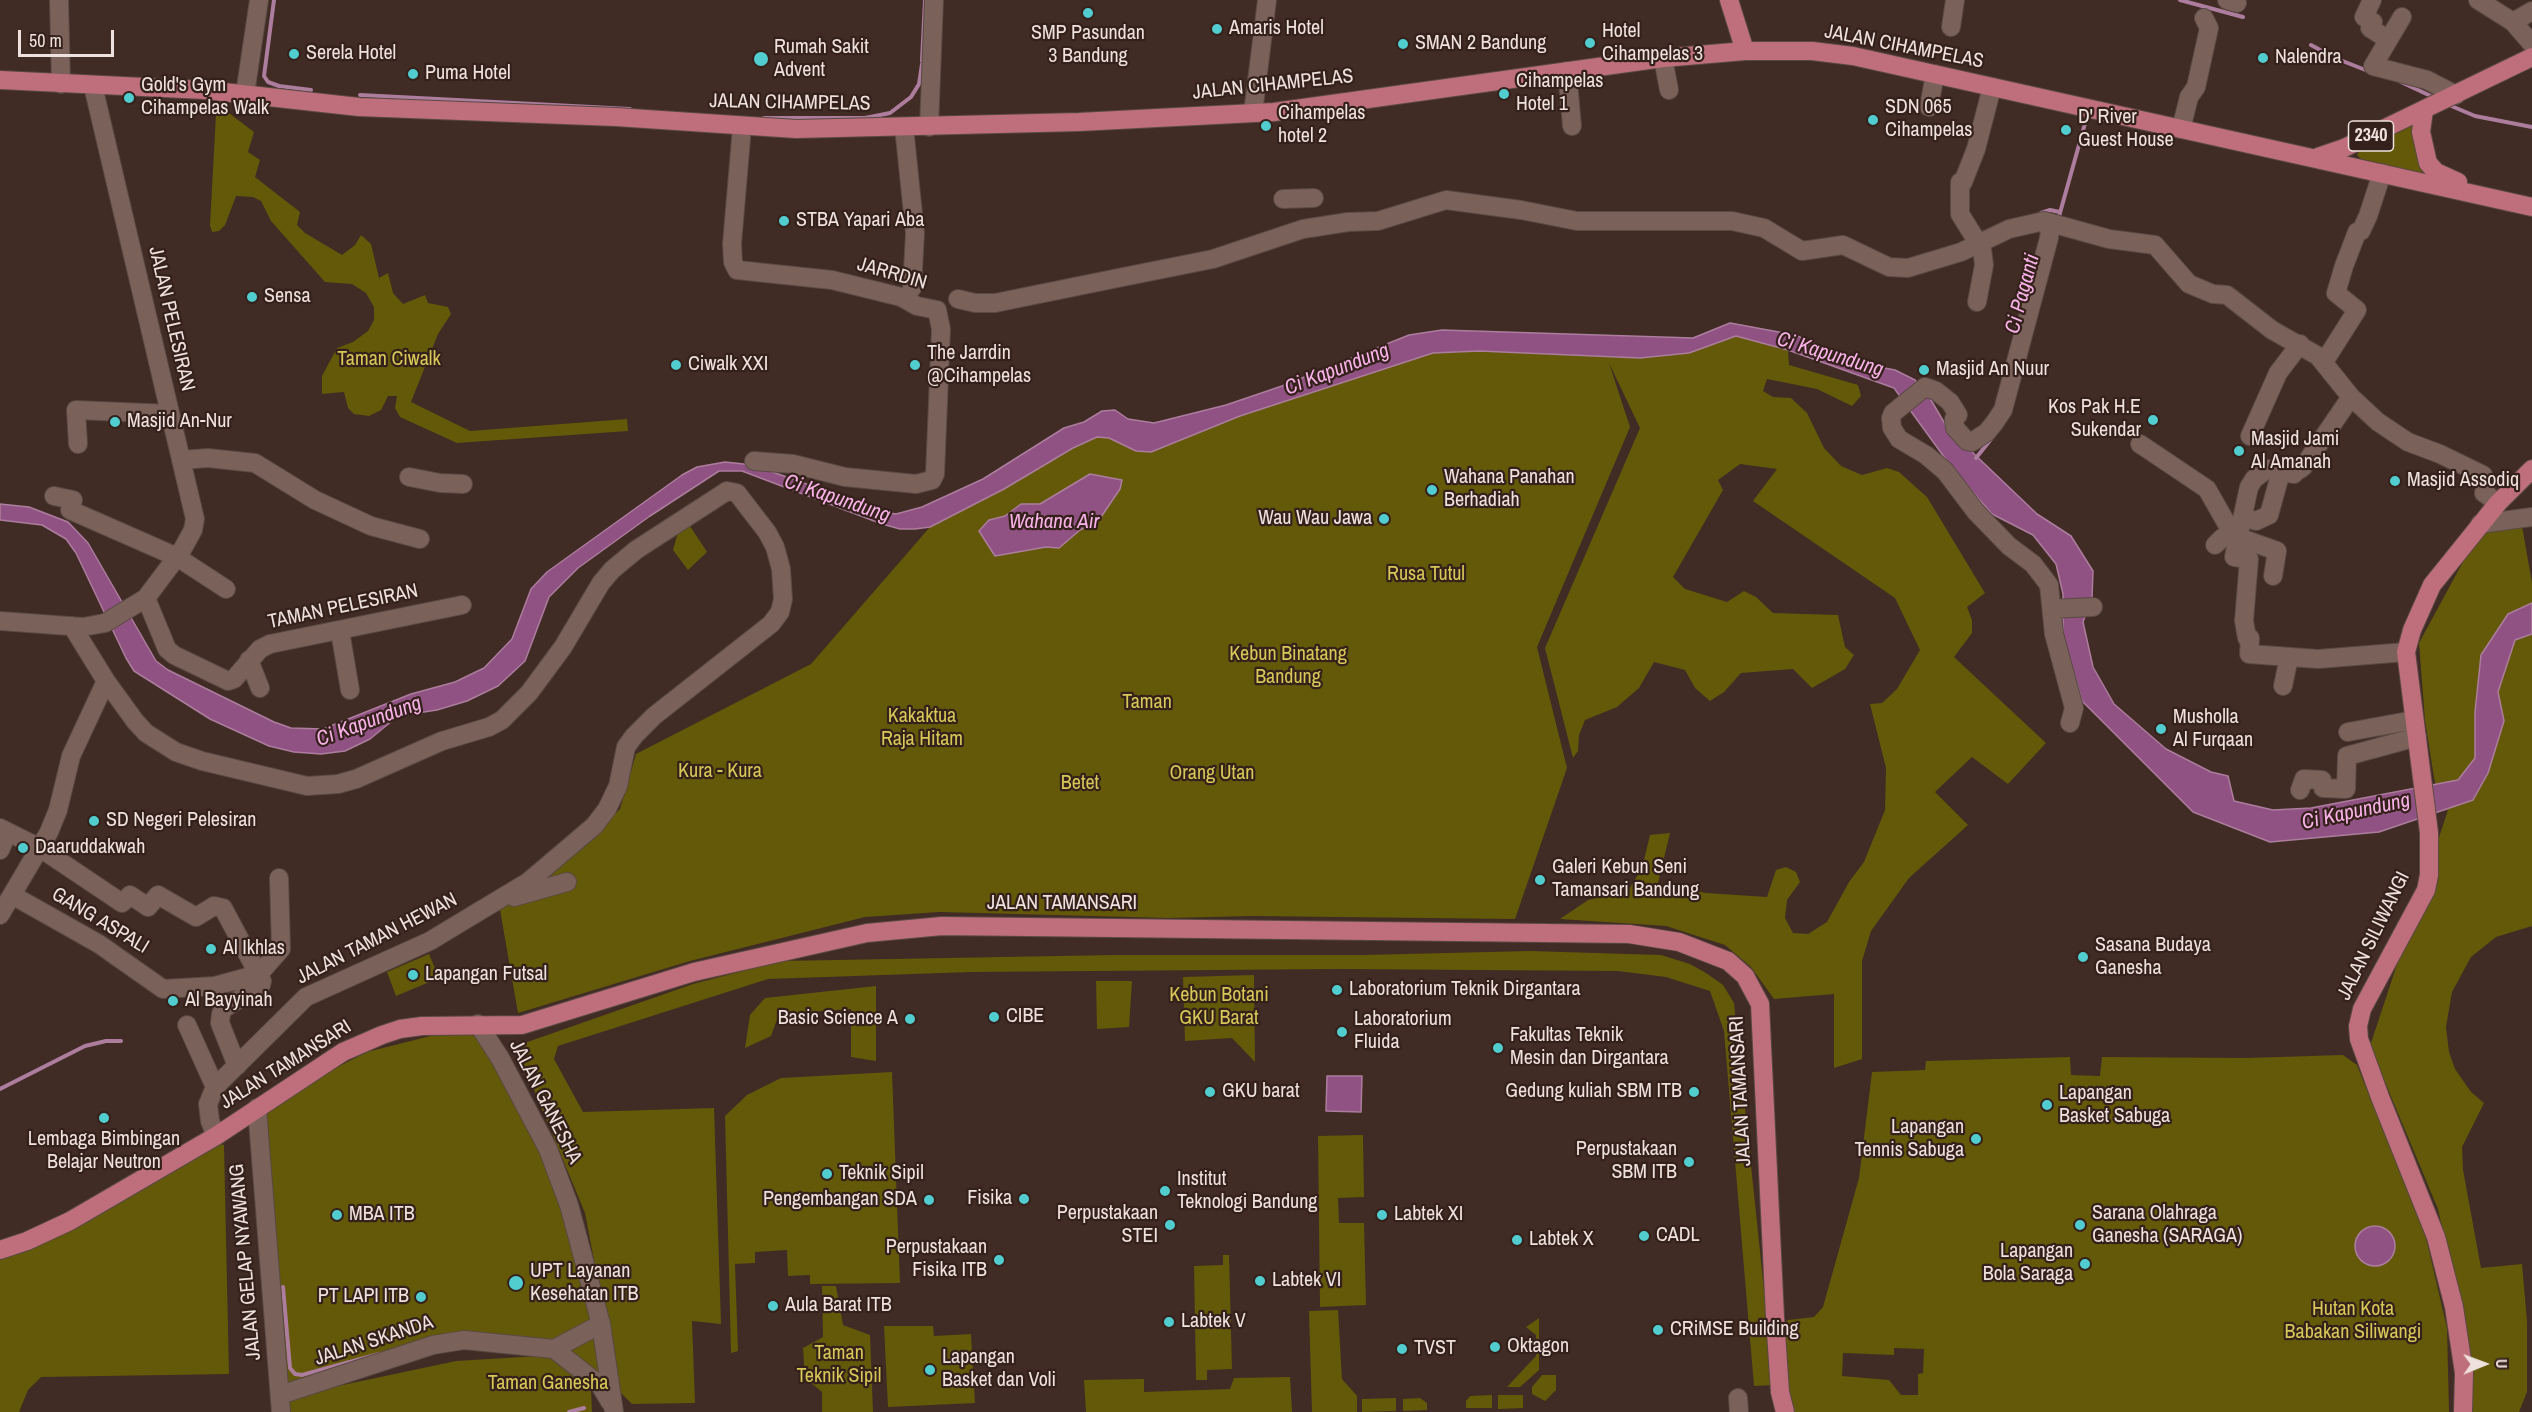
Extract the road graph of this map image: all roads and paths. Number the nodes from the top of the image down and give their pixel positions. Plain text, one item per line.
1 (59, 0) edge
2 (259, 0) edge
3 (934, 0) edge
4 (1267, 0) edge
5 (1729, 0) edge
6 (1955, 0) edge
7 (2372, 0) edge
8 (2478, 0) edge
9 (2532, 11) edge
10 (2402, 17) dead end
11 (2204, 18) dead end
12 (2513, 22) junction
13 (1951, 27) dead end
14 (2387, 39) junction
15 (2532, 44) edge
16 (1745, 51) junction
17 (2532, 57) edge
18 (1663, 58) junction
19 (1567, 71) junction
20 (1935, 74) junction
21 (0, 80) edge
22 (61, 84) junction
23 (93, 86) junction
24 (1992, 87) junction
25 (1669, 90) dead end
26 (245, 94) junction
27 (2454, 96) junction
28 (1929, 107) dead end
29 (2428, 108) junction
30 (1253, 113) junction
31 (1572, 126) dead end
32 (742, 127) junction
33 (904, 127) junction
34 (929, 127) junction
35 (2181, 129) junction
36 (2316, 158) junction
37 (2382, 172) junction
38 (2532, 197) edge
39 (1299, 199) dead end
40 (2532, 207) edge
41 (2053, 223) junction
42 (1303, 229) junction
43 (1978, 241) junction
44 (912, 288) dead end
45 (958, 299) dead end
46 (1977, 302) dead end
47 (2300, 344) junction
48 (2326, 360) junction
49 (2350, 397) junction
50 (171, 414) junction
51 (2250, 436) dead end
52 (78, 444) dead end
53 (2140, 444) dead end
54 (181, 460) junction
55 (754, 461) dead end
56 (2532, 469) edge
57 (2297, 474) dead end
58 (409, 477) dead end
59 (463, 484) dead end
60 (54, 496) dead end
61 (2498, 503) junction
62 (2532, 517) edge
63 (2480, 524) junction
64 (2238, 530) junction
65 (420, 539) dead end
66 (2215, 545) dead end
67 (177, 557) junction
68 (2272, 576) dead end
69 (226, 589) dead end
70 (146, 598) junction
71 (462, 605) dead end
72 (2092, 607) dead end
73 (2057, 609) junction
74 (0, 621) edge
75 (72, 626) junction
76 (340, 631) junction
77 (2406, 652) junction
78 (2289, 657) junction
79 (249, 660) junction
80 (106, 681) junction
81 (2283, 686) dead end
82 (260, 688) dead end
83 (350, 690) dead end
84 (2070, 723) dead end
85 (2416, 729) junction
86 (2348, 732) dead end
87 (2300, 790) dead end
88 (4, 830) edge
89 (40, 848) junction
90 (0, 850) edge
91 (279, 878) dead end
92 (567, 882) dead end
93 (12, 895) junction
94 (501, 899) junction
95 (0, 915) edge
96 (259, 974) junction
97 (478, 1024) junction
98 (187, 1025) dead end
99 (237, 1066) junction
100 (214, 1087) junction
101 (257, 1108) junction
102 (216, 1136) junction
103 (0, 1250) edge
104 (601, 1324) junction
105 (554, 1349) junction
106 (281, 1403) edge
107 (614, 1410) edge
108 (1785, 1412) edge
109 (2463, 1412) edge

1 - 22 street
2 - 26 street
3 - 34 street
4 - 30 street
5 - 16 main road
6 - 13 street
7 - 14 street
8 - 12 street
9 - 12 street
10 - 14 street
11 - 35 street
12 - 15 street
14 - 27 street
16 - 18 main road, JALAN CIHAMPELAS
16 - 20 main road, JALAN CIHAMPELAS
17 - 27 main road, 2340
18 - 19 main road, JALAN CIHAMPELAS
18 - 25 street
19 - 30 main road, JALAN CIHAMPELAS
19 - 31 street
20 - 24 main road, JALAN CIHAMPELAS
20 - 28 street
21 - 22 main road, JALAN CIHAMPELAS
22 - 23 main road, JALAN CIHAMPELAS
23 - 26 main road, JALAN CIHAMPELAS
23 - 50 street, JALAN PELESIRAN
24 - 35 main road, JALAN CIHAMPELAS
24 - 43 street
26 - 32 main road, JALAN CIHAMPELAS
27 - 29 main road, 2340
29 - 36 main road, 2340
29 - 38 main road
30 - 34 main road, JALAN CIHAMPELAS
32 - 33 main road, JALAN CIHAMPELAS
32 - 55 street, JARRDIN
33 - 34 main road, JALAN CIHAMPELAS
33 - 44 street
35 - 36 main road, JALAN CIHAMPELAS
36 - 37 main road, JALAN CIHAMPELAS
37 - 40 main road, JALAN CIHAMPELAS
37 - 48 street
39 - 42 street
41 - 43 street
41 - 47 street
41 - 73 street
42 - 43 street
42 - 45 street
43 - 46 street
47 - 48 street
47 - 51 street
48 - 49 street
49 - 61 street
49 - 64 street
50 - 52 street
50 - 54 street, JALAN PELESIRAN
53 - 64 street
54 - 65 street
54 - 67 street, JALAN PELESIRAN
56 - 61 main road, JALAN SILIWANGI
57 - 64 street
58 - 59 street
60 - 67 street
61 - 63 main road, JALAN SILIWANGI
62 - 63 street
63 - 77 main road, JALAN SILIWANGI
64 - 66 street
64 - 68 street
64 - 78 street
67 - 69 street
67 - 70 street, JALAN PELESIRAN
70 - 75 street, JALAN PELESIRAN
70 - 79 street, TAMAN PELESIRAN
71 - 76 street, TAMAN PELESIRAN
72 - 73 street
73 - 84 street
74 - 75 street
75 - 80 street
76 - 79 street, TAMAN PELESIRAN
76 - 83 street
77 - 78 street
77 - 85 main road, JALAN SILIWANGI
78 - 81 street
79 - 82 street
80 - 89 street
80 - 94 street, JALAN TAMAN HEWAN
85 - 86 street
85 - 87 street
85 - 109 main road, JALAN SILIWANGI
88 - 89 street
88 - 90 street
89 - 93 street
89 - 96 street
91 - 96 street
92 - 94 street
93 - 95 street
93 - 96 street, GANG ASPALI
94 - 99 street, JALAN TAMAN HEWAN
96 - 99 street
97 - 101 main road, JALAN TAMANSARI
97 - 104 street, JALAN GANESHA
97 - 108 main road, JALAN TAMANSARI
98 - 100 street
99 - 100 street, JALAN TAMAN HEWAN
100 - 102 street
101 - 102 main road, JALAN TAMANSARI
101 - 106 street, JALAN GELAP NYAWANG
102 - 103 main road, JALAN TAMANSARI
104 - 105 street
104 - 107 street, JALAN GANESHA
105 - 106 street, JALAN SKANDA
105 - 107 street

